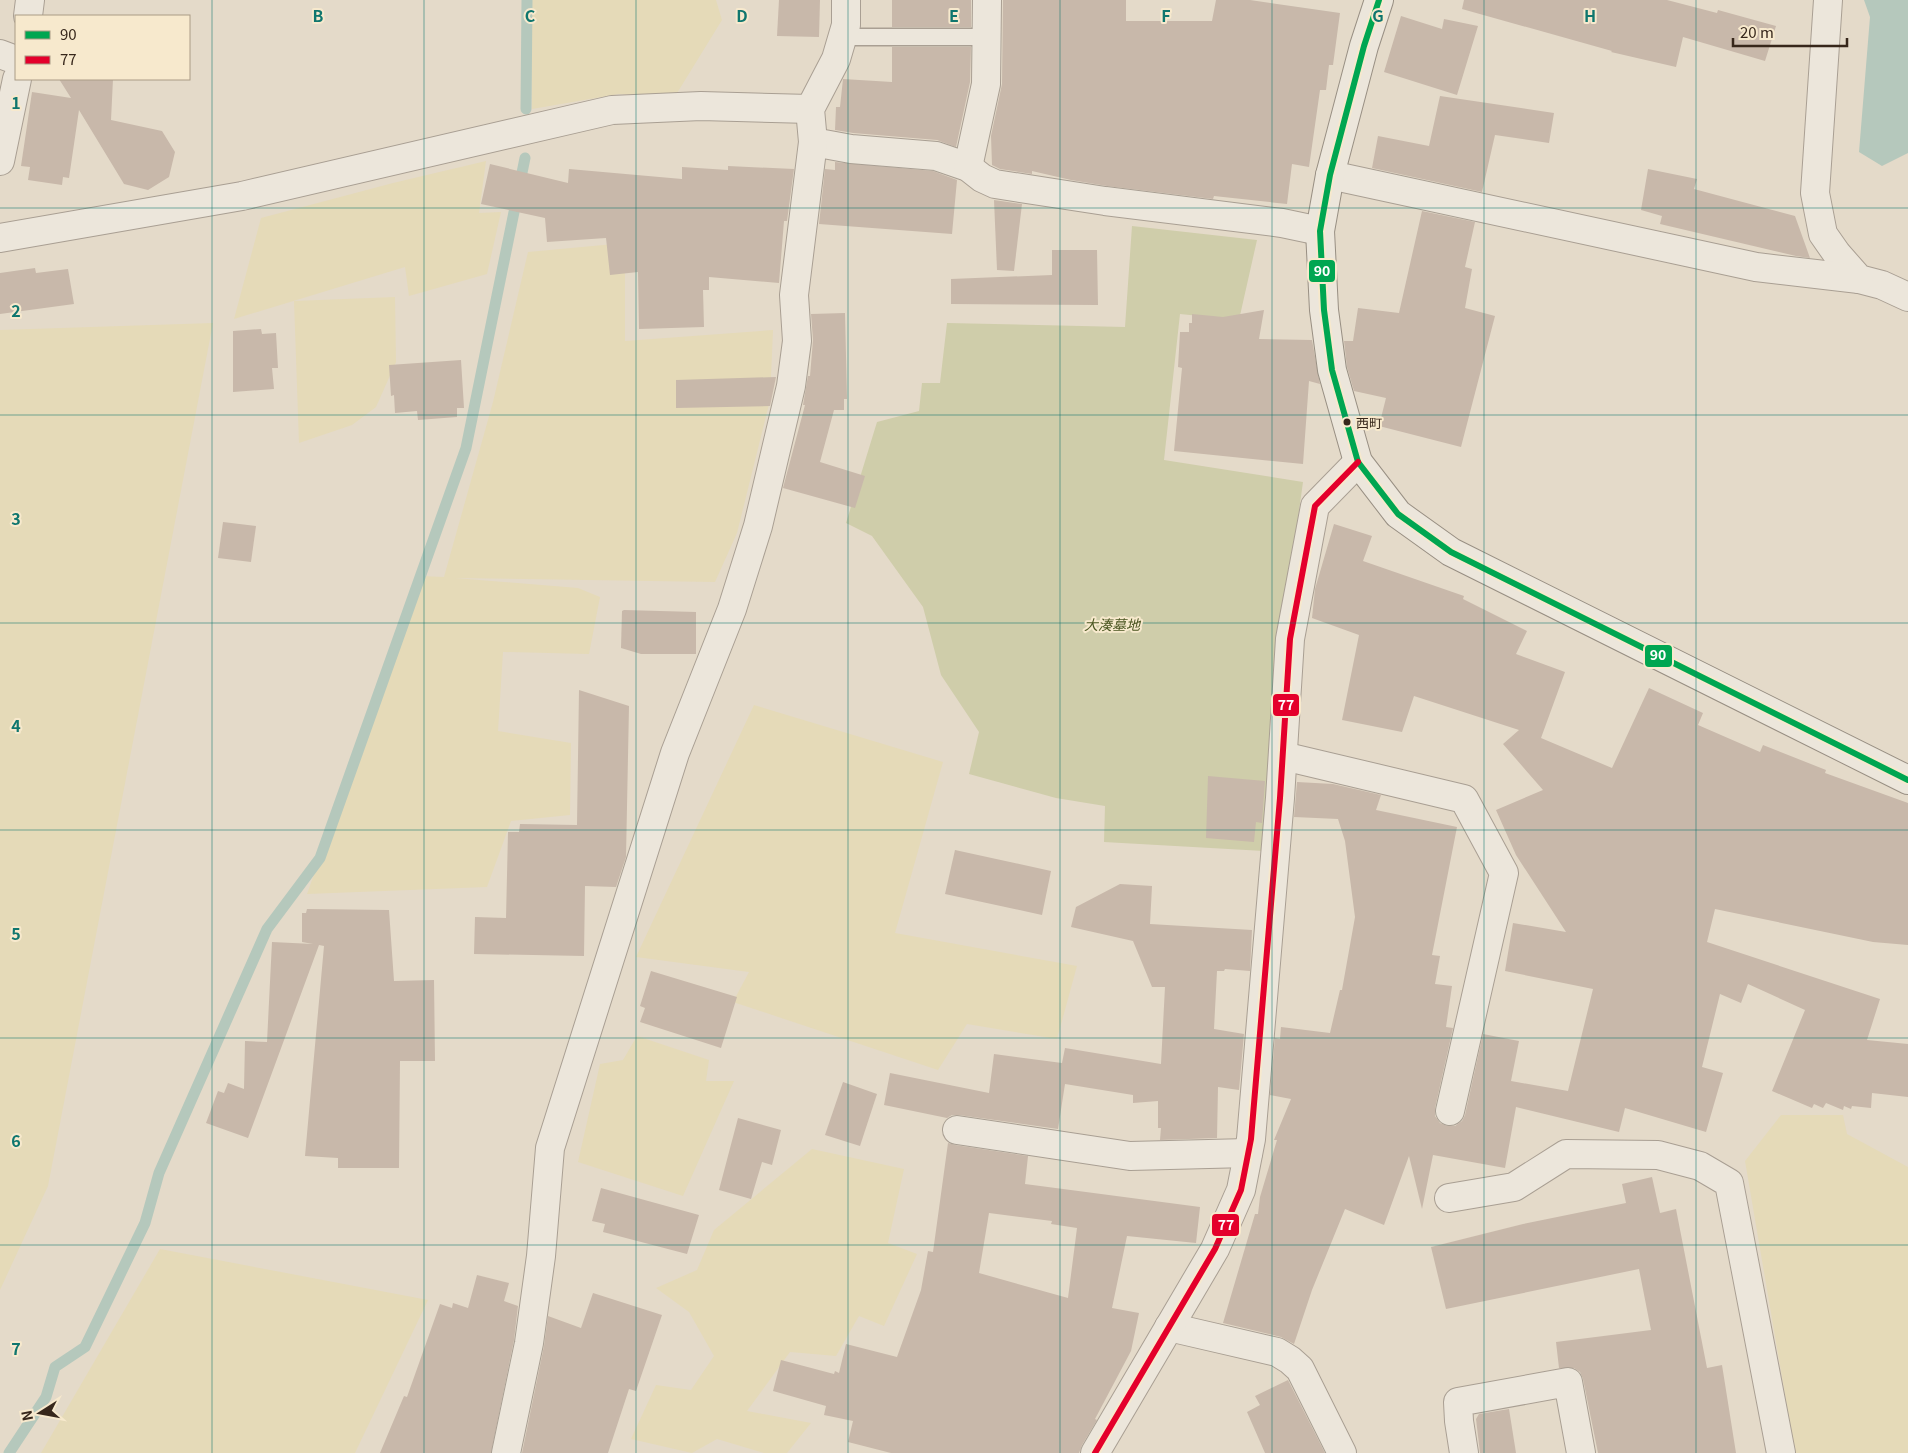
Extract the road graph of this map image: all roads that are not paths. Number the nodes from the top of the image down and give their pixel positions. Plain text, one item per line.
1 (30, 0) edge
2 (846, 0) edge
3 (987, 0) edge
4 (1379, 0) edge
5 (1828, 0) edge
6 (28, 15) edge
7 (842, 37) junction
8 (987, 37) junction
9 (0, 54) edge
10 (15, 60) edge
11 (17, 80) edge
12 (810, 109) junction
13 (813, 142) junction
14 (0, 161) edge
15 (968, 167) junction
16 (1330, 175) junction
17 (1320, 230) junction
18 (0, 238) edge
19 (1859, 279) junction
20 (1908, 297) edge
21 (1358, 462) junction
22 (1283, 756) junction
23 (1908, 780) edge
24 (1450, 1111) dead end
25 (956, 1130) dead end
26 (1248, 1152) junction
27 (1449, 1198) dead end
28 (1169, 1326) junction
29 (506, 1453) edge
30 (1096, 1453) edge
31 (1342, 1453) edge
32 (1464, 1453) edge
33 (1581, 1453) edge
34 (1781, 1453) edge

1 - 6 street
2 - 7 street
3 - 8 street
4 - 16 street
5 - 19 street
7 - 8 lane
7 - 12 street
8 - 15 street
9 - 10 street
11 - 14 street
12 - 13 street
12 - 18 street
13 - 15 street
13 - 29 street
15 - 17 street
16 - 17 street
16 - 19 street
17 - 21 street
19 - 20 street
21 - 22 street
21 - 23 street
22 - 24 street
22 - 26 street
25 - 26 street
26 - 28 street
27 - 34 street
28 - 30 street
28 - 31 street
32 - 33 street

